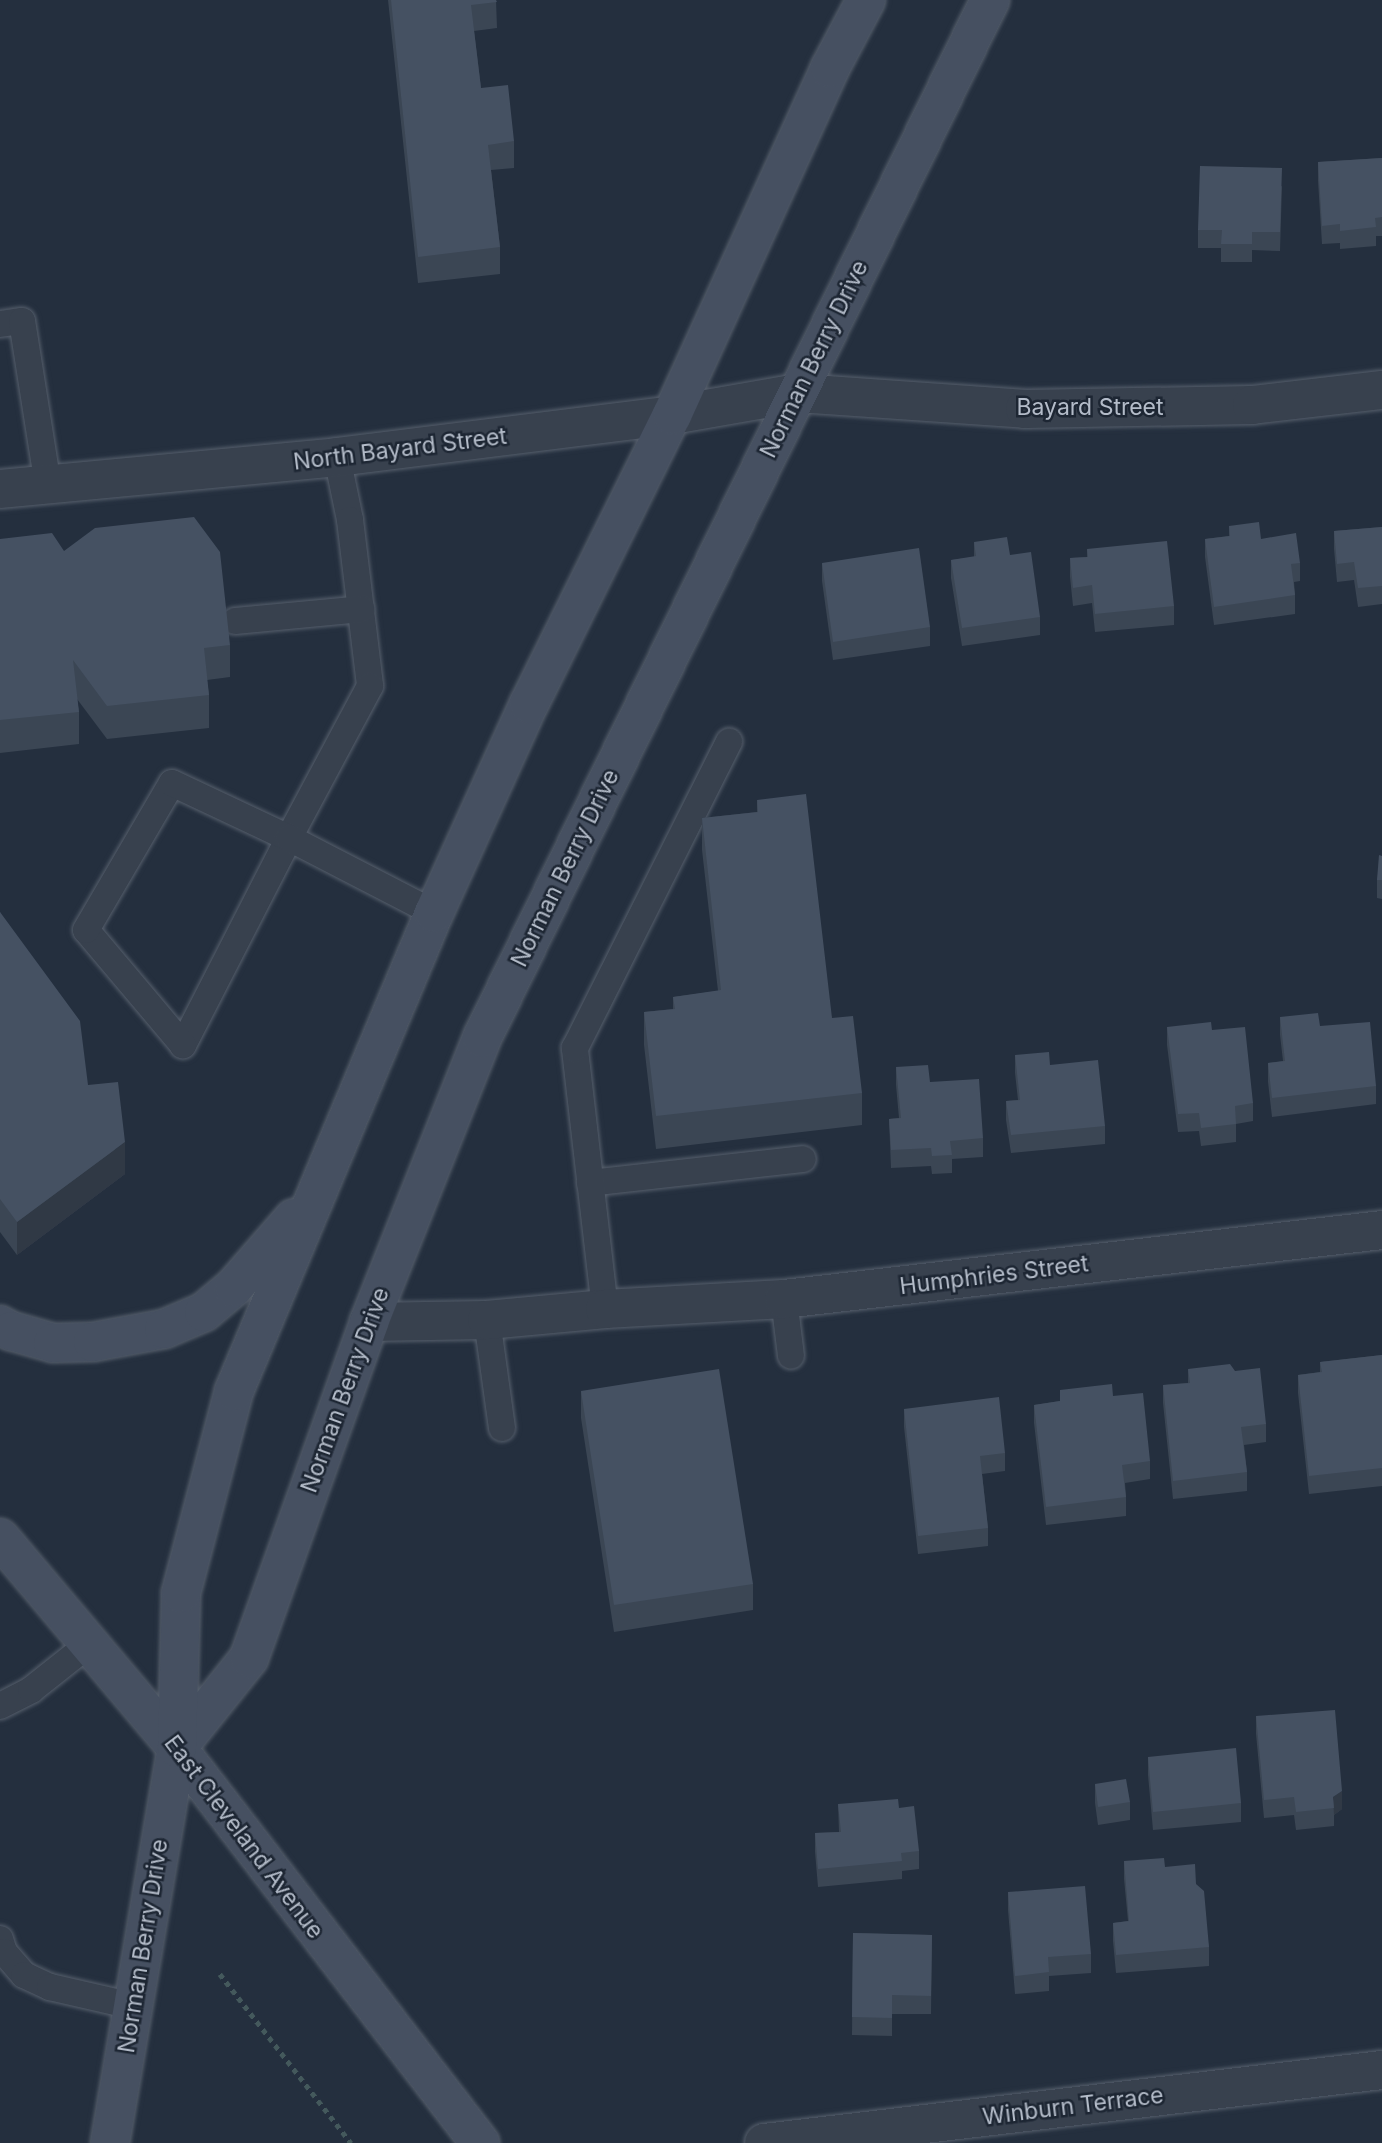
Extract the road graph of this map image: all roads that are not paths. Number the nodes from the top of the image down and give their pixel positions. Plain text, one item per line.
1 (866, 0) edge
2 (990, 0) edge
3 (0, 324) edge
4 (1382, 390) edge
5 (798, 393) junction
6 (672, 415) junction
7 (337, 457) junction
8 (48, 485) junction
9 (0, 489) edge
10 (360, 609) junction
11 (235, 621) dead end
12 (729, 742) dead end
13 (289, 838) junction
14 (434, 913) junction
15 (803, 1159) dead end
16 (590, 1183) junction
17 (313, 1196) junction
18 (1382, 1230) edge
19 (784, 1299) junction
20 (605, 1309) junction
21 (487, 1320) junction
22 (369, 1322) junction
23 (0, 1325) edge
24 (791, 1356) dead end
25 (502, 1428) dead end
26 (0, 1538) edge
27 (89, 1644) junction
28 (0, 1706) edge
29 (177, 1748) junction
30 (0, 1939) edge
31 (133, 2006) junction
32 (1382, 2070) edge
33 (110, 2143) edge
34 (480, 2143) edge
35 (764, 2143) edge

1 - 6 main road, Norman Berry Drive
2 - 5 main road, Norman Berry Drive
3 - 8 lane
4 - 5 street, Bayard Street
5 - 6 street, North Bayard Street
5 - 22 main road, Norman Berry Drive
6 - 7 street, North Bayard Street
6 - 14 main road, Norman Berry Drive
7 - 8 street, North Bayard Street
7 - 10 lane
8 - 9 street, North Bayard Street
10 - 11 lane
10 - 13 lane
12 - 16 lane
13 - 13 lane
13 - 14 lane
14 - 17 main road, Norman Berry Drive
15 - 16 lane
16 - 20 lane
17 - 23 main road
17 - 29 main road, Norman Berry Drive
18 - 19 street, Humphries Street
19 - 20 street, Humphries Street
19 - 24 lane
20 - 21 street, Humphries Street
21 - 22 street, Humphries Street
21 - 25 lane
22 - 29 main road, Norman Berry Drive
26 - 27 main road, East Cleveland Avenue
27 - 28 lane
27 - 29 main road, East Cleveland Avenue
29 - 31 main road, Norman Berry Drive
29 - 34 main road, East Cleveland Avenue
30 - 31 lane
31 - 33 main road, Norman Berry Drive
32 - 35 street, Winburn Terrace

